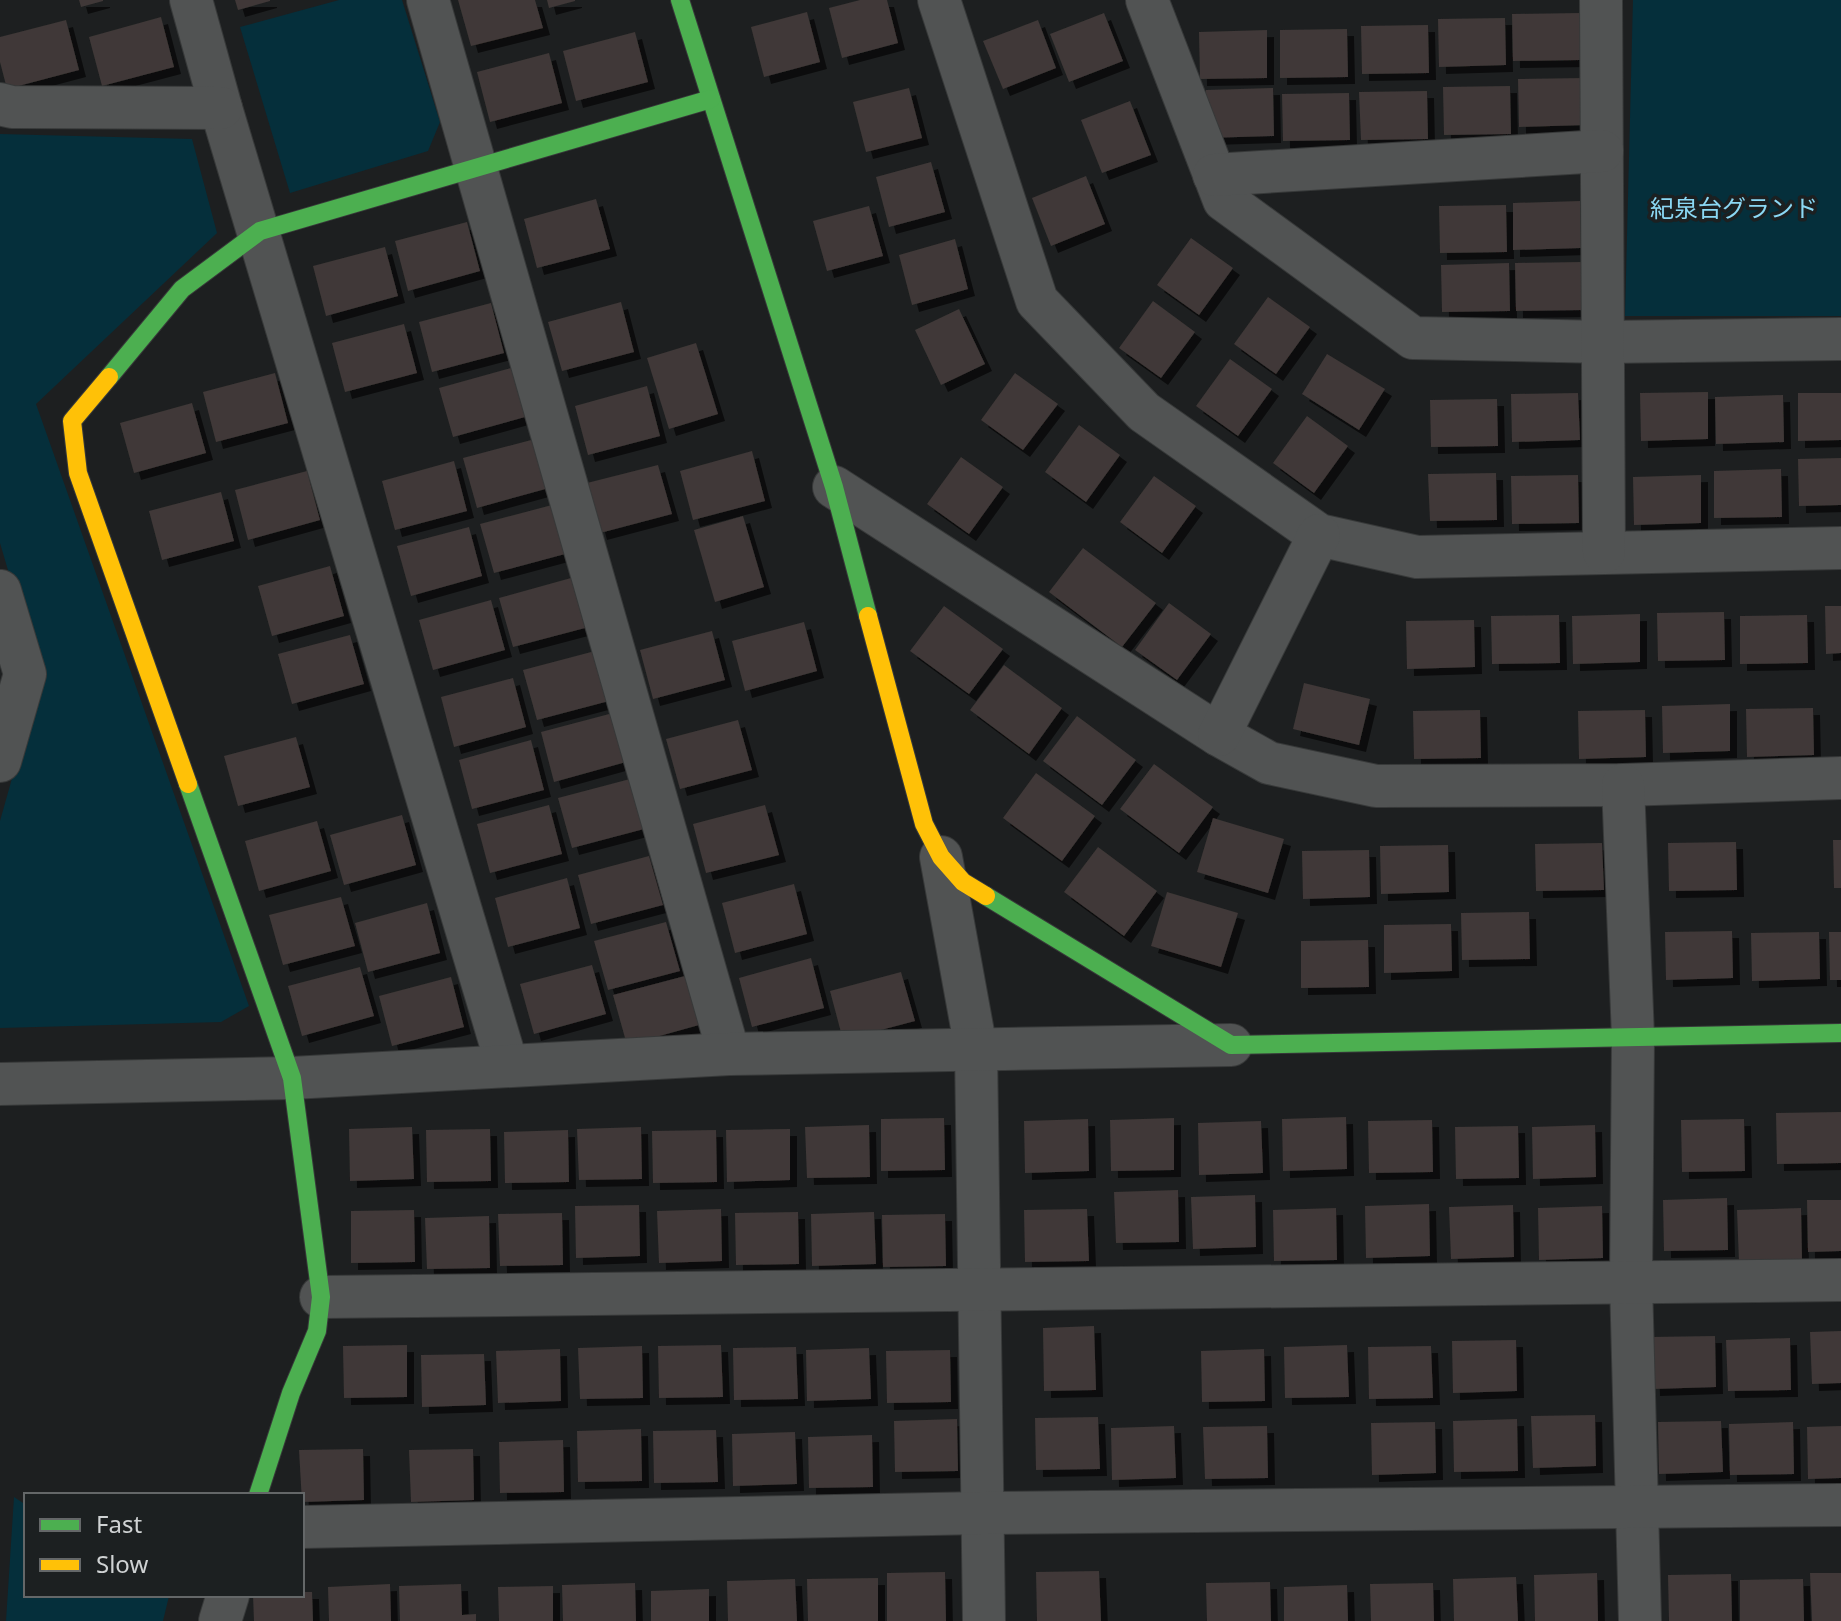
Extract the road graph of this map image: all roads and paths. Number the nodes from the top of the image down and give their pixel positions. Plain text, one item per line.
1 (191, 0) edge
2 (428, 0) edge
3 (680, 0) edge
4 (939, 0) edge
5 (1147, 0) edge
6 (1601, 0) edge
7 (711, 99) junction
8 (0, 104) edge
9 (221, 108) junction
10 (1602, 151) junction
11 (476, 169) junction
12 (1214, 175) junction
13 (260, 231) junction
14 (1841, 339) edge
15 (1604, 342) junction
16 (834, 487) junction
17 (1319, 535) junction
18 (1841, 548) edge
19 (1604, 552) junction
20 (0, 591) edge
21 (1219, 735) junction
22 (0, 761) edge
23 (1841, 778) edge
24 (1623, 785) junction
25 (941, 857) junction
26 (1841, 1033) edge
27 (1633, 1037) junction
28 (1231, 1045) junction
29 (976, 1049) junction
30 (729, 1054) junction
31 (507, 1065) junction
32 (292, 1078) junction
33 (0, 1084) edge
34 (1841, 1280) edge
35 (1631, 1282) junction
36 (978, 1289) junction
37 (321, 1297) junction
38 (259, 1493) edge
39 (1841, 1505) edge
40 (1636, 1507) junction
41 (981, 1513) junction
42 (304, 1527) edge
43 (227, 1597) edge
44 (220, 1621) edge
45 (984, 1621) edge
46 (1640, 1621) edge

1 - 9 street
2 - 11 street
3 - 7 street
4 - 17 street
5 - 12 street
6 - 10 street
7 - 11 street
7 - 16 street
8 - 9 street
9 - 13 street
10 - 12 street
10 - 15 street
11 - 13 street
11 - 30 street
12 - 15 street
13 - 31 street
13 - 32 street
14 - 15 street
15 - 19 street
16 - 21 street
16 - 25 street
17 - 19 street
17 - 21 street
18 - 19 street
20 - 22 street
21 - 24 street
23 - 24 street
24 - 27 street
25 - 28 street
25 - 29 street
26 - 27 street
27 - 28 street
27 - 35 street
28 - 29 street
29 - 30 street
29 - 36 street
30 - 31 street
31 - 32 street
32 - 33 street
32 - 37 street
34 - 35 street
35 - 36 street
35 - 40 street
36 - 37 street
36 - 41 street
37 - 38 street
39 - 40 street
40 - 41 street
40 - 46 street
41 - 42 street
41 - 45 street
43 - 44 street

